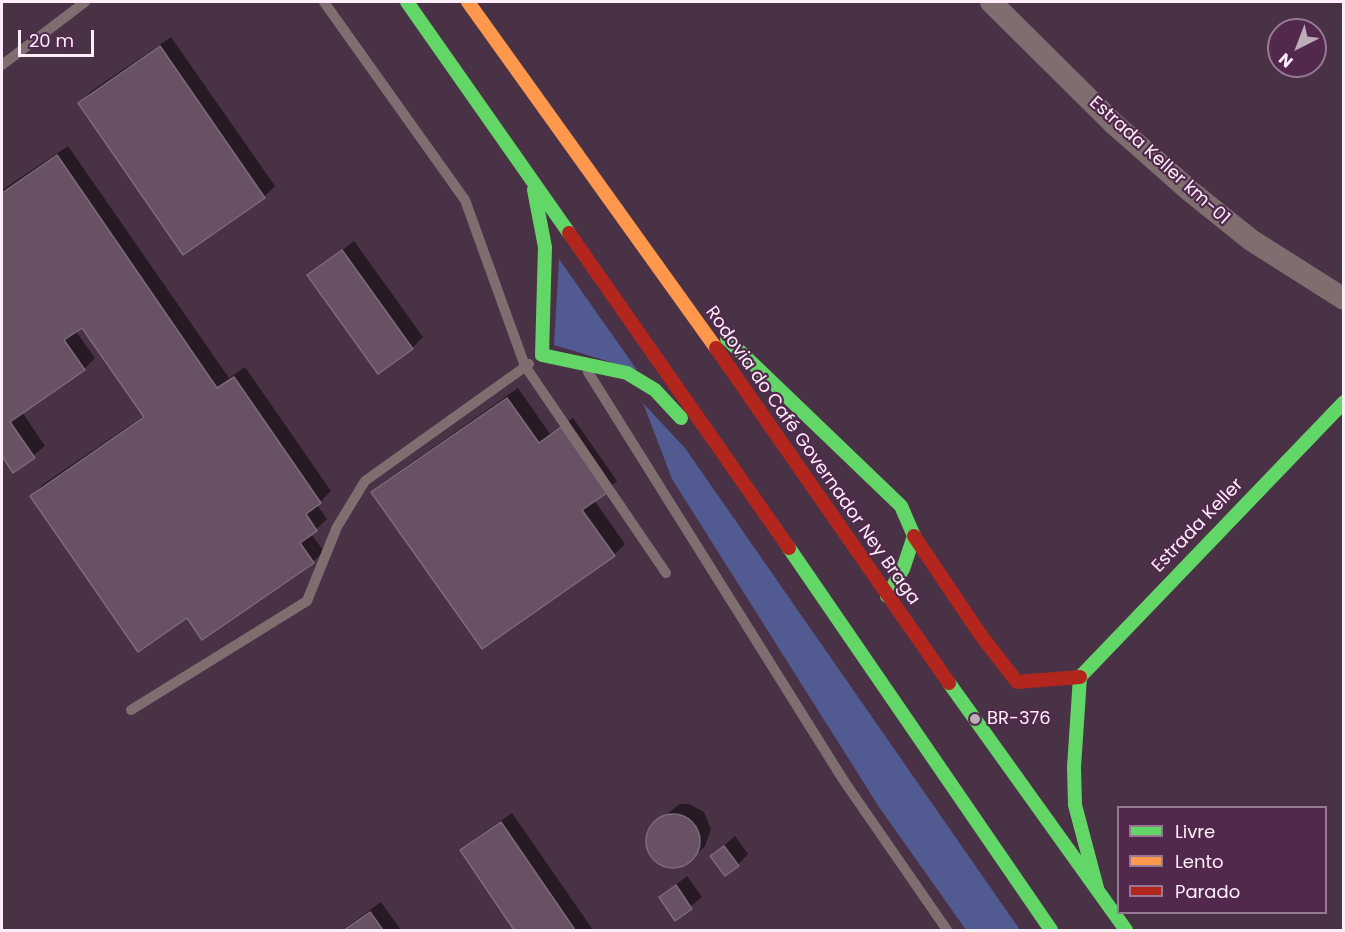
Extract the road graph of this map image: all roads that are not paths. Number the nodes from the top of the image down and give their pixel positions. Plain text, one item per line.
1 (85, 2) edge
2 (324, 2) edge
3 (407, 2) edge
4 (468, 2) edge
5 (991, 2) edge
6 (2, 65) edge
7 (532, 180) junction
8 (680, 295) junction
9 (1344, 299) edge
10 (542, 355) junction
11 (582, 361) junction
12 (525, 366) junction
13 (1344, 402) edge
14 (747, 486) junction
15 (914, 536) junction
16 (666, 573) dead end
17 (887, 596) junction
18 (1080, 677) junction
19 (131, 710) dead end
20 (1097, 889) junction
21 (947, 930) edge
22 (1052, 930) edge
23 (1126, 930) edge

1 - 6 lane
2 - 12 lane
3 - 7 main road
4 - 8 main road, Rodovia do Café Governador Ney Braga
5 - 9 street, Estrada Keller km-01
7 - 10 main road
7 - 14 main road
8 - 15 main road
8 - 17 main road, Rodovia do Café Governador Ney Braga
10 - 11 main road
10 - 12 lane
11 - 14 main road
11 - 21 lane
12 - 16 lane
12 - 19 lane
13 - 18 main road, Estrada Keller
14 - 22 main road
15 - 17 main road
15 - 18 main road
17 - 20 main road, Rodovia do Café Governador Ney Braga
18 - 20 main road
20 - 23 main road, Rodovia do Café Governador Ney Braga

